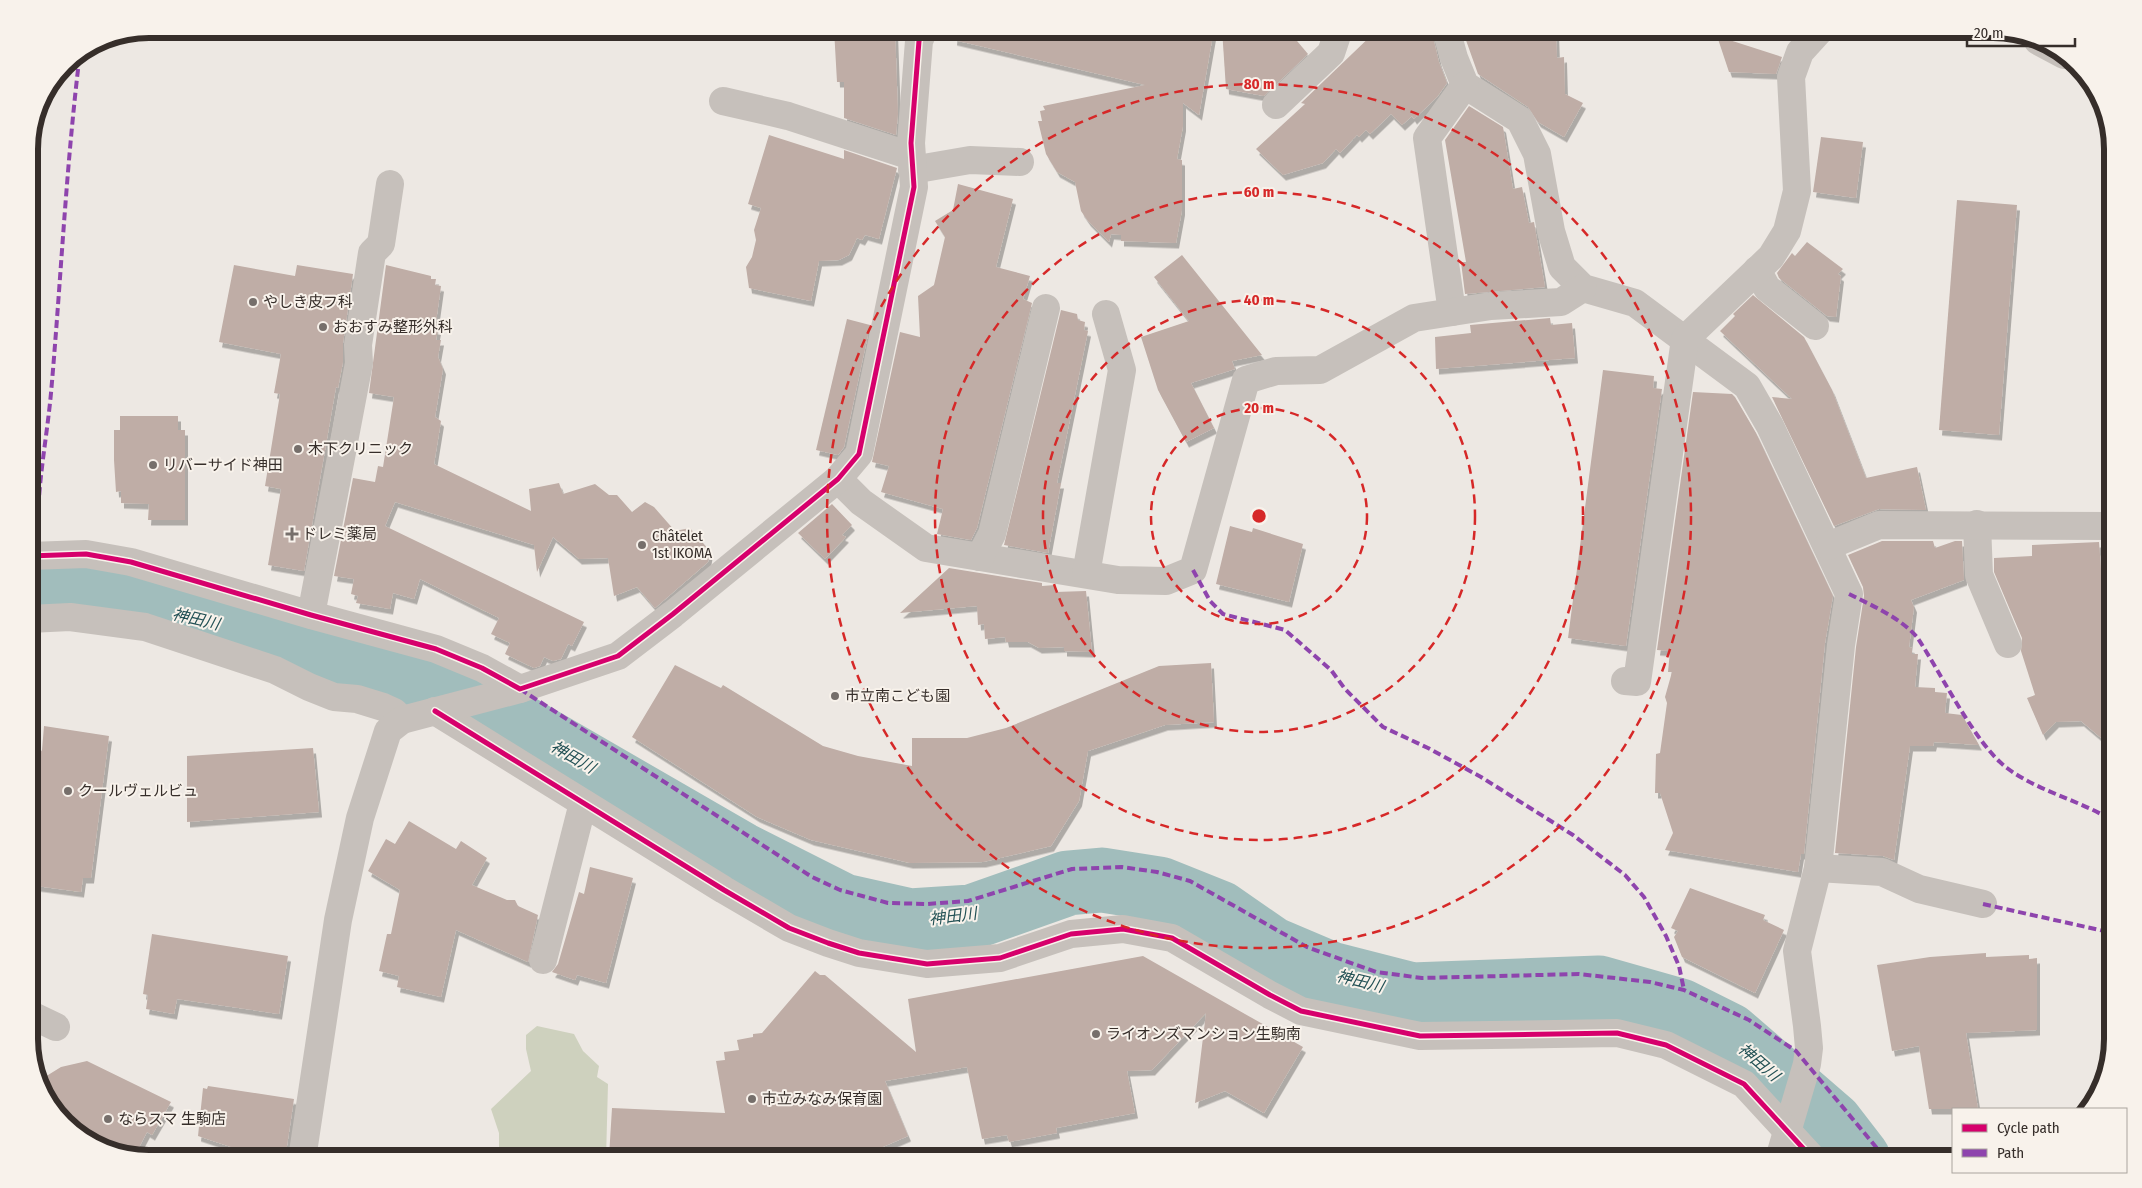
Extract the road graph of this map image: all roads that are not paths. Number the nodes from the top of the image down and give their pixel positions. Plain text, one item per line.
1 (920, 38) edge
2 (1336, 38) edge
3 (1448, 38) edge
4 (1809, 38) edge
5 (1465, 85) junction
6 (723, 101) dead end
7 (1276, 105) dead end
8 (1020, 162) dead end
9 (912, 163) junction
10 (390, 184) dead end
11 (1757, 270) junction
12 (1584, 288) junction
13 (1046, 308) dead end
14 (1452, 312) junction
15 (1106, 314) dead end
16 (1815, 326) dead end
17 (1685, 339) junction
18 (838, 479) junction
19 (1977, 524) junction
20 (2104, 526) edge
21 (1828, 546) junction
22 (38, 556) edge
23 (980, 557) junction
24 (1086, 574) junction
25 (311, 615) junction
26 (38, 619) edge
27 (2008, 644) dead end
28 (1625, 681) dead end
29 (509, 692) junction
30 (444, 708) junction
31 (402, 720) junction
32 (582, 803) junction
33 (1818, 868) junction
34 (1983, 904) dead end
35 (544, 960) dead end
36 (38, 1018) edge
37 (56, 1027) dead end
38 (1788, 1130) junction
39 (303, 1150) edge
40 (1782, 1150) edge
41 (1805, 1150) edge

1 - 9 street
2 - 7 street
3 - 5 street
4 - 11 street
5 - 12 street
5 - 14 street
6 - 9 street
8 - 9 street
9 - 18 street
10 - 25 street
11 - 16 street
11 - 17 street
12 - 14 street
12 - 17 street
13 - 23 street
14 - 24 street
15 - 24 street
17 - 21 street
17 - 28 street
18 - 23 street
18 - 29 street
19 - 20 street
19 - 21 street
19 - 27 street
21 - 33 street
22 - 25 street
23 - 24 street
25 - 29 street
26 - 31 street
29 - 30 street
30 - 31 street
30 - 32 street
31 - 39 street
32 - 35 street
32 - 38 street
33 - 34 street
33 - 38 street
36 - 37 street
38 - 40 street
38 - 41 street

